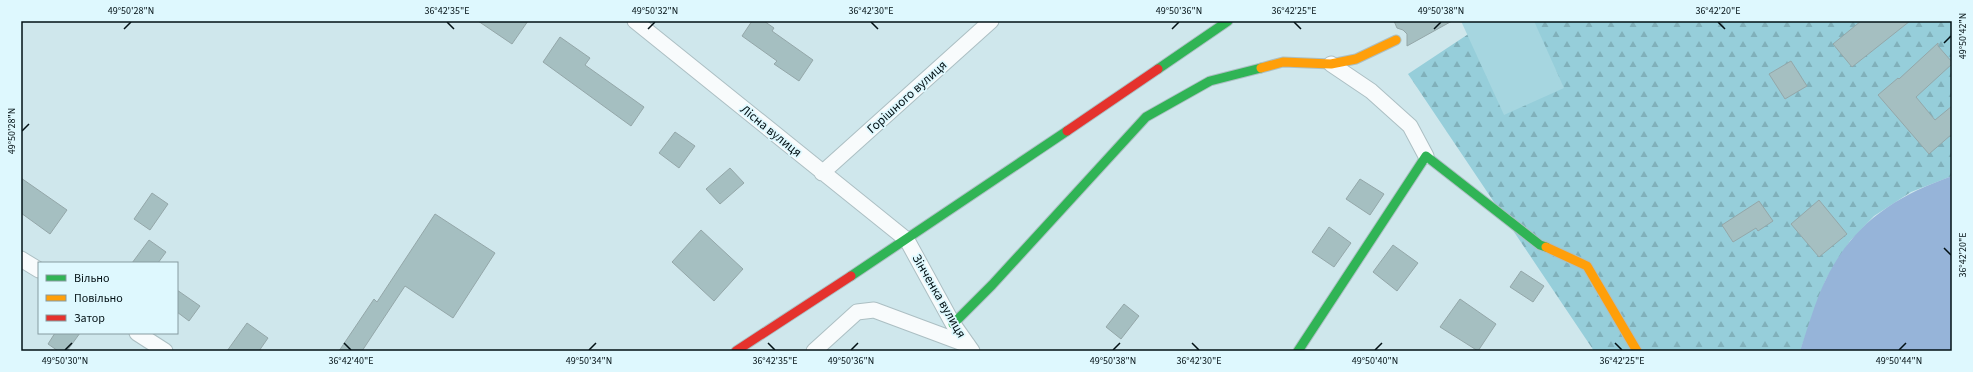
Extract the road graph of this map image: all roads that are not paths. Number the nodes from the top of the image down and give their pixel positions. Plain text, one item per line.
1 (635, 21) edge
2 (991, 21) edge
3 (1228, 21) edge
4 (1396, 40) dead end
5 (1331, 64) junction
6 (1426, 156) junction
7 (822, 173) junction
8 (908, 240) junction
9 (21, 259) edge
10 (38, 269) edge
11 (953, 324) junction
12 (139, 334) edge
13 (970, 348) edge
14 (166, 351) edge
15 (736, 351) edge
16 (814, 351) edge
17 (1298, 351) edge
18 (1637, 351) edge

1 - 7 street, Лісна вулиця
2 - 7 street, Горішного вулиця
3 - 8 main road
4 - 5 main road
5 - 6 street
5 - 11 main road
6 - 17 main road
6 - 18 main road
7 - 8 street, Лісна вулиця
8 - 11 street, Зінченка вулиця
8 - 15 main road
9 - 10 street
11 - 13 street, Зінченка вулиця
12 - 14 street
13 - 16 street

